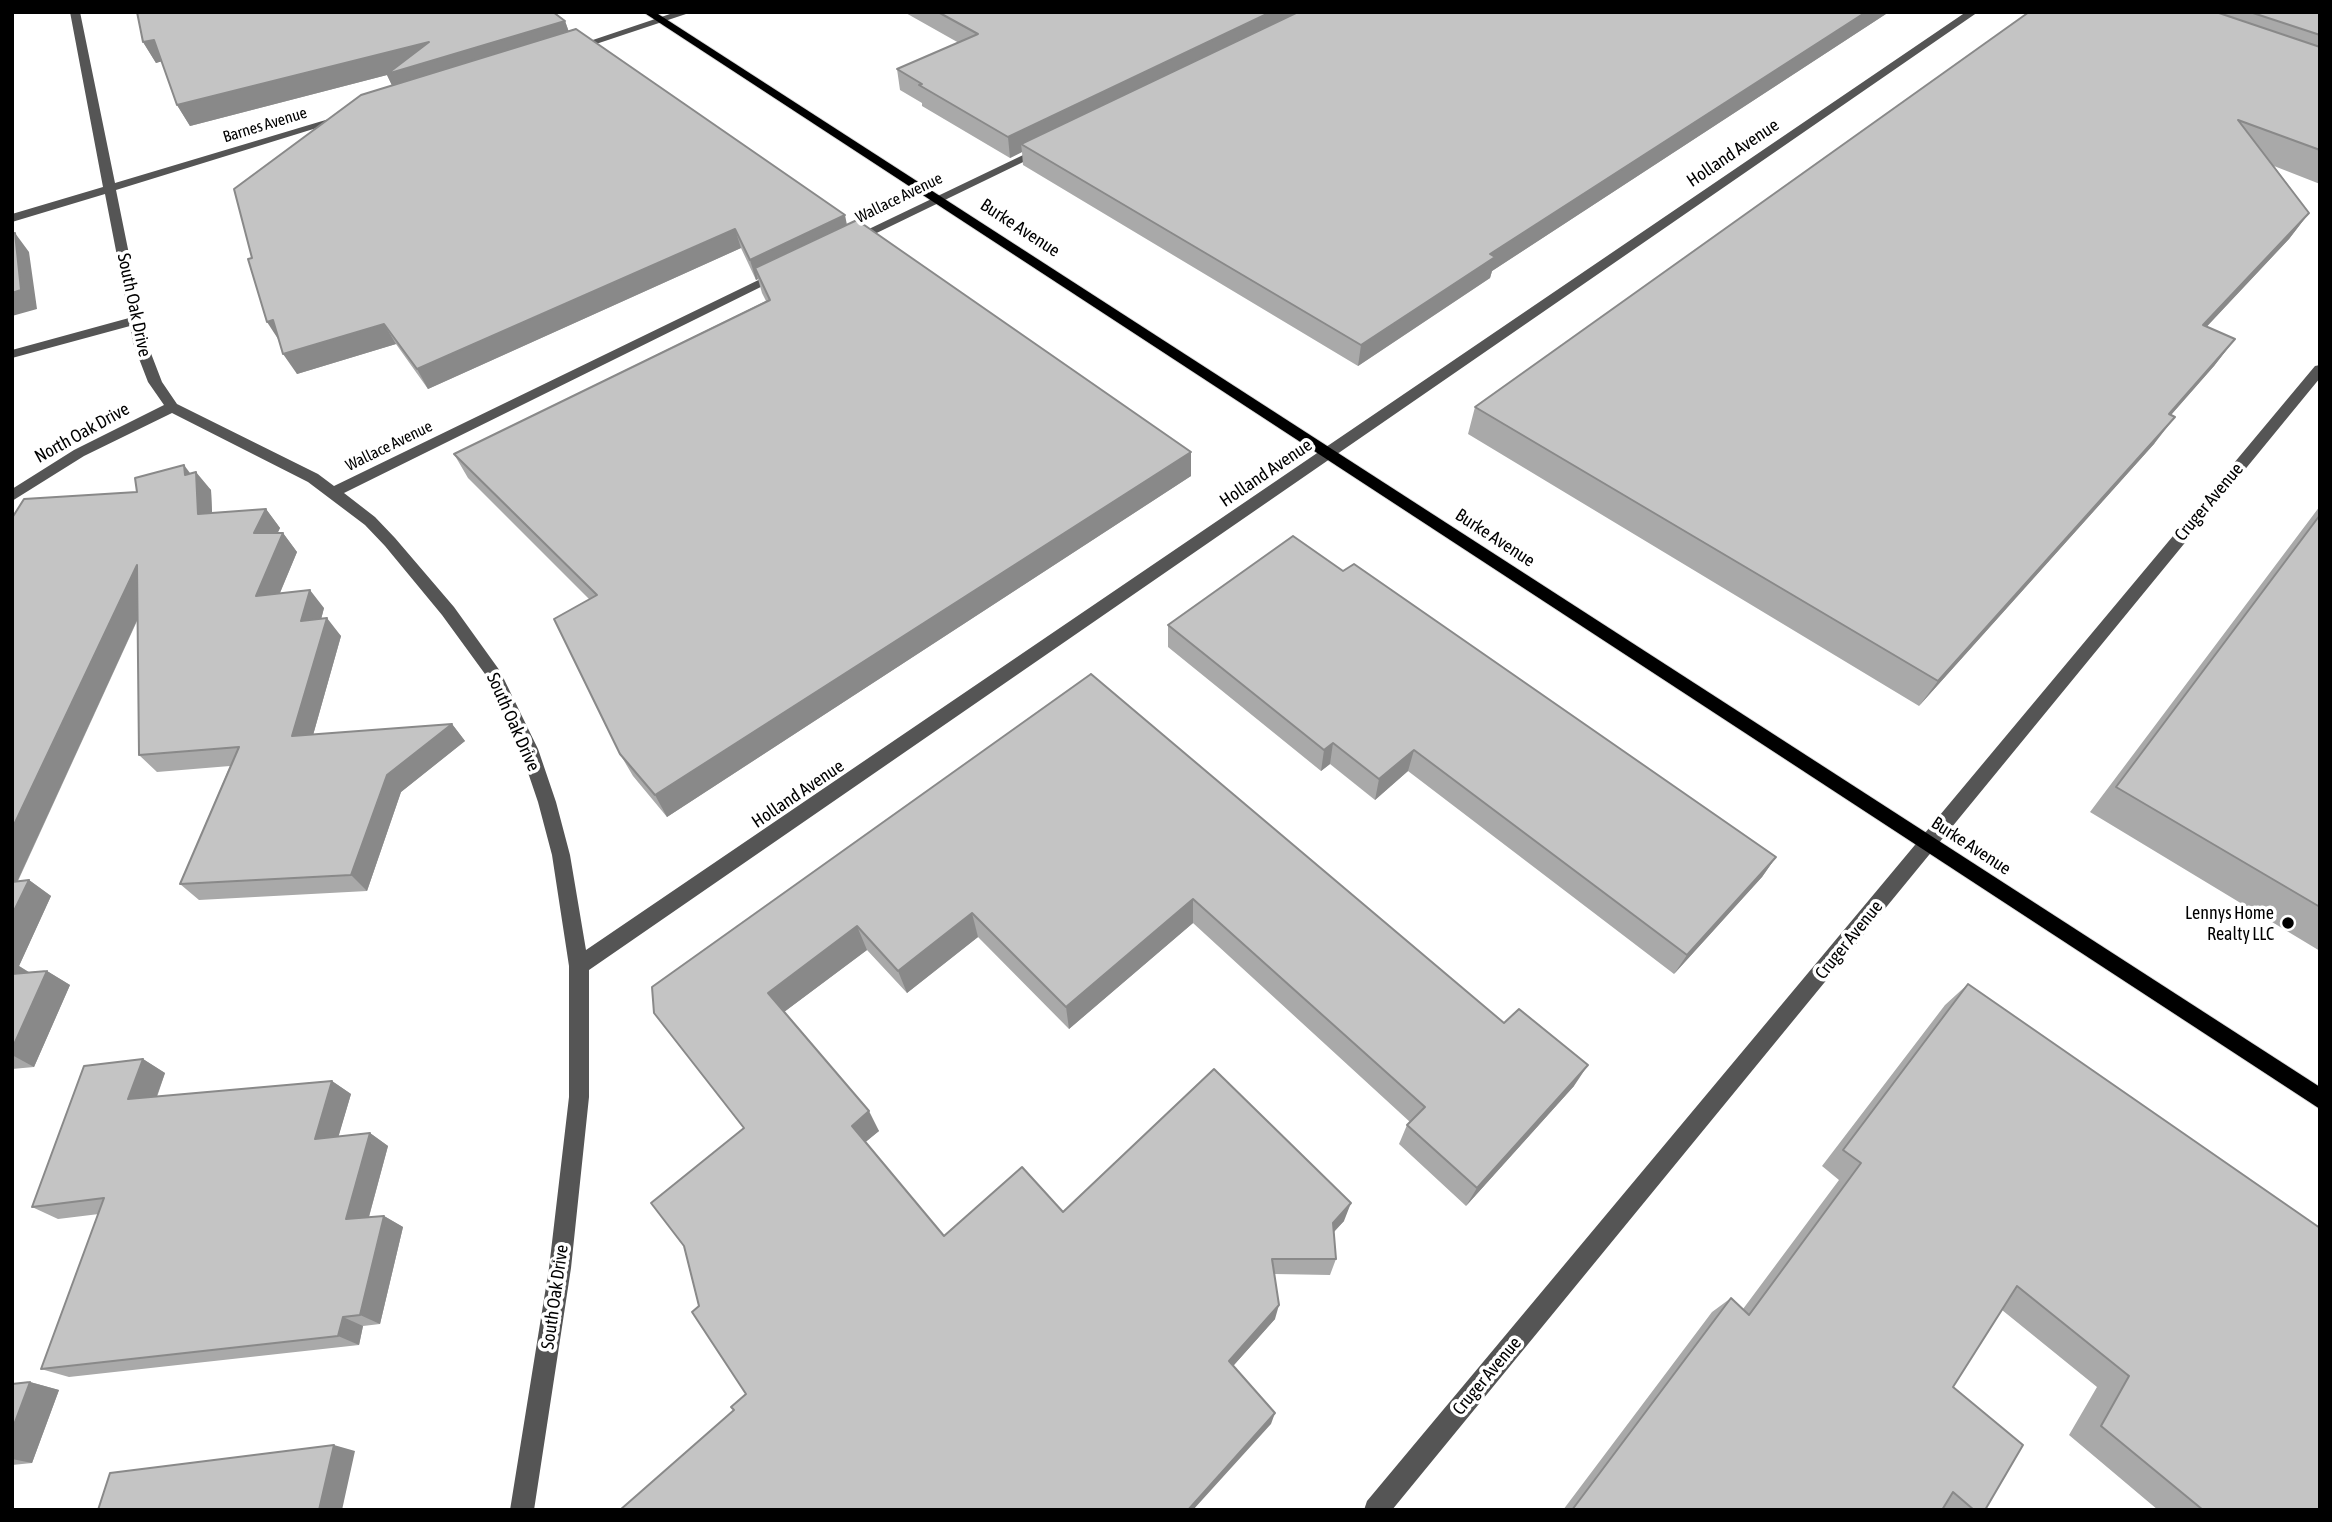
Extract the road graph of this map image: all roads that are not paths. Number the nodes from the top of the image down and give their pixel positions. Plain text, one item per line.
1 (75, 12) edge
2 (648, 12) edge
3 (687, 12) edge
4 (1973, 12) edge
5 (662, 22) junction
6 (564, 51) edge
7 (351, 116) edge
8 (1053, 144) edge
9 (111, 188) junction
10 (937, 199) junction
11 (12, 218) edge
12 (839, 246) edge
13 (790, 270) edge
14 (137, 320) junction
15 (12, 354) edge
16 (2320, 369) edge
17 (172, 407) junction
18 (1328, 454) junction
19 (334, 492) junction
20 (12, 496) edge
21 (1928, 843) junction
22 (579, 966) junction
23 (2320, 1099) edge
24 (522, 1510) edge
25 (1376, 1510) edge

1 - 9 street, South Oak Drive
2 - 5 main road, Burke Avenue
3 - 5 street
4 - 18 street, Holland Avenue
5 - 6 street
5 - 10 main road, Burke Avenue
7 - 9 street, Barnes Avenue
8 - 10 street, Wallace Avenue
9 - 11 street, Barnes Avenue
9 - 14 street, South Oak Drive
10 - 12 street, Wallace Avenue
10 - 18 main road, Burke Avenue
13 - 19 street, Wallace Avenue
14 - 15 street
14 - 17 street, South Oak Drive
16 - 21 street, Cruger Avenue
17 - 19 street, South Oak Drive
17 - 20 street, North Oak Drive
18 - 21 main road, Burke Avenue
18 - 22 street, Holland Avenue
19 - 22 street, South Oak Drive
21 - 23 main road, Burke Avenue
21 - 25 street, Cruger Avenue
22 - 24 street, South Oak Drive

